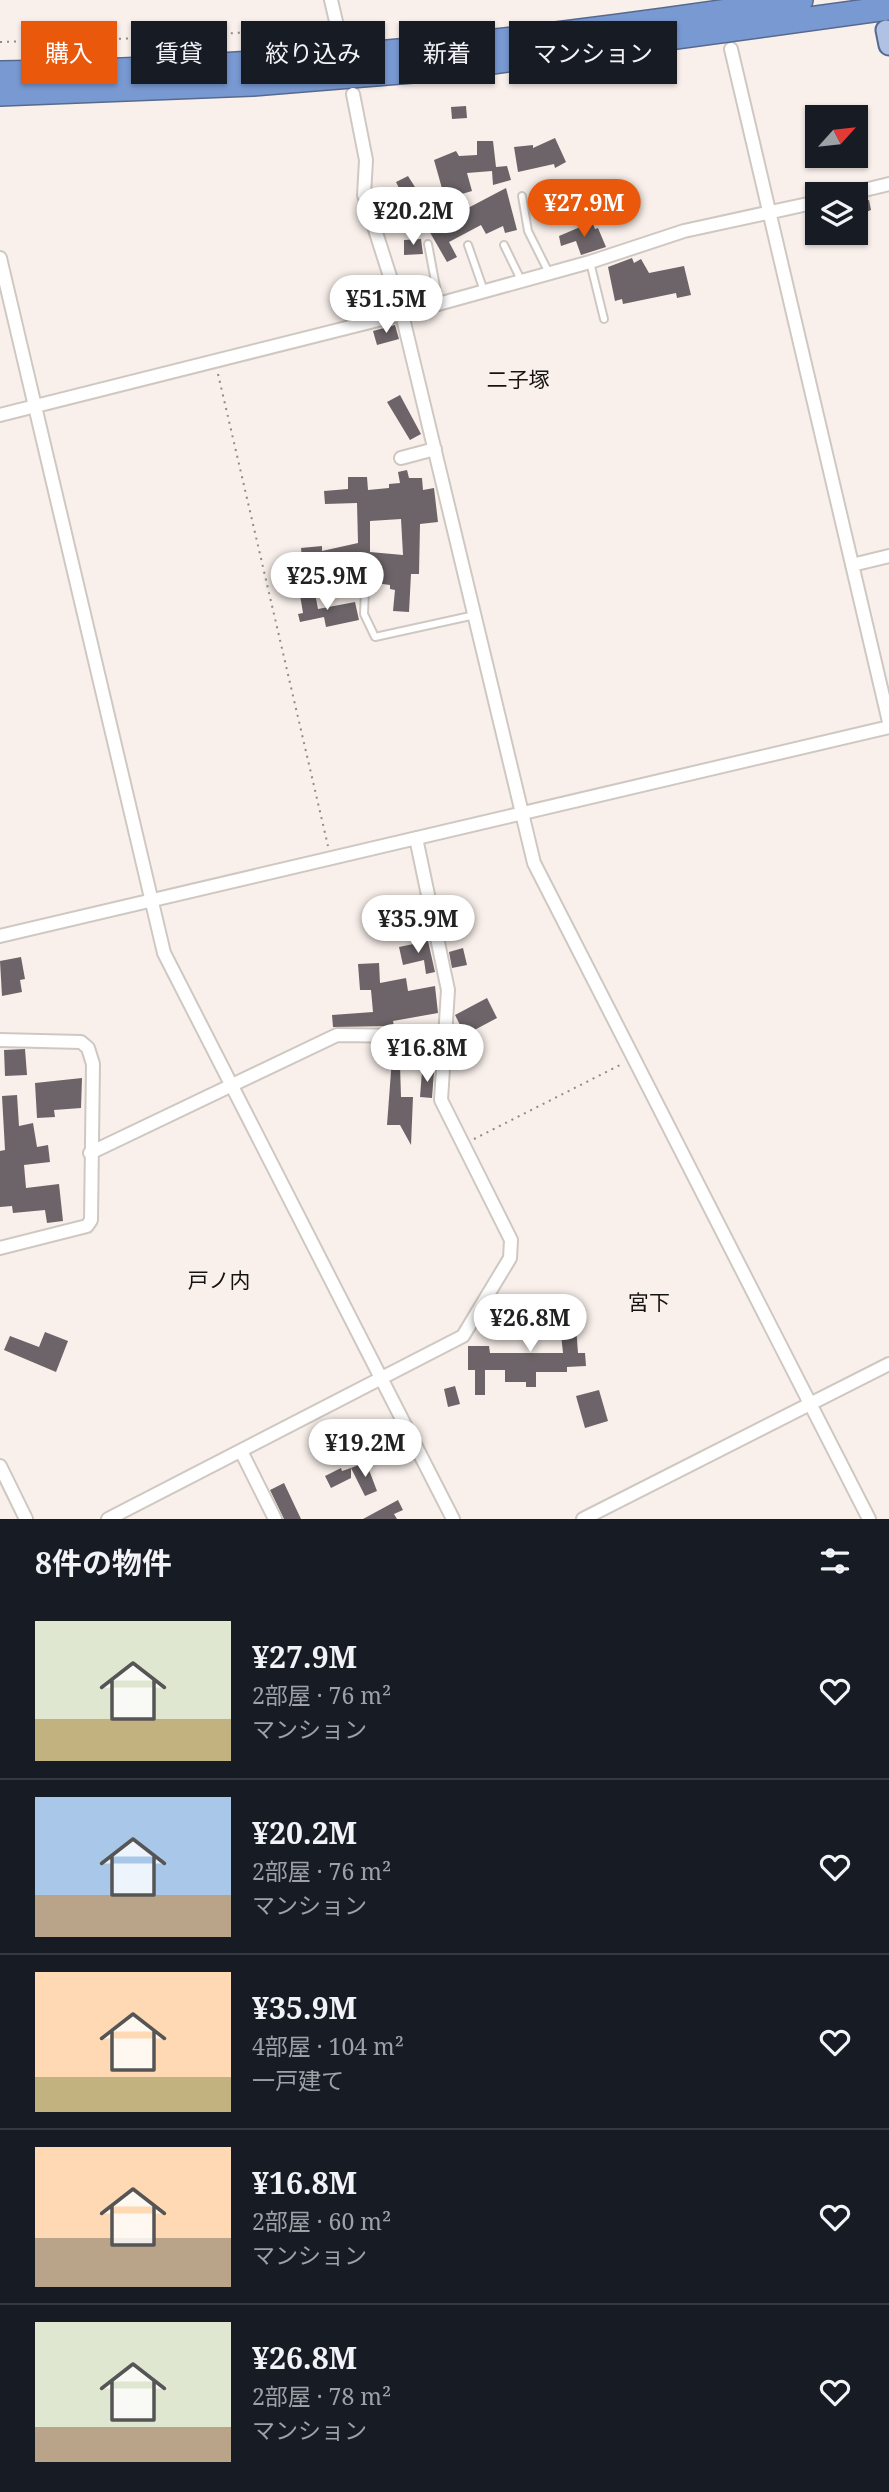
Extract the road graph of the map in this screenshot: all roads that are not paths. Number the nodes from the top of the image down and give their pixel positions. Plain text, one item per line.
1 (331, 0) edge
2 (801, 0) edge
3 (336, 21) edge
4 (888, 27) edge
5 (731, 48) dead end
6 (0, 73) edge
7 (0, 94) edge
8 (353, 94) dead end
9 (889, 184) edge
10 (868, 189) edge
11 (522, 197) dead end
12 (805, 205) edge
13 (770, 214) junction
14 (428, 244) dead end
15 (468, 245) dead end
16 (504, 245) dead end
17 (0, 258) edge
18 (590, 262) junction
19 (550, 273) junction
20 (521, 280) junction
21 (484, 291) junction
22 (439, 303) junction
23 (402, 314) junction
24 (604, 319) dead end
25 (34, 408) junction
26 (0, 415) edge
27 (435, 449) junction
28 (401, 458) dead end
29 (889, 556) edge
30 (852, 565) junction
31 (365, 590) dead end
32 (475, 615) junction
33 (889, 724) edge
34 (521, 812) junction
35 (415, 838) junction
36 (151, 900) junction
37 (0, 936) edge
38 (0, 1040) edge
39 (443, 1045) junction
40 (229, 1085) junction
41 (90, 1153) junction
42 (0, 1248) edge
43 (889, 1364) edge
44 (382, 1379) junction
45 (810, 1403) junction
46 (241, 1451) junction
47 (0, 1466) edge
48 (26, 1519) edge
49 (108, 1519) edge
50 (275, 1519) edge
51 (453, 1519) edge
52 (583, 1519) edge
53 (869, 1519) edge

1 - 3 street
2 - 6 highway
4 - 7 highway
5 - 13 street
8 - 23 street
9 - 10 street
11 - 19 lane
12 - 13 street
13 - 18 street
13 - 30 street
14 - 22 lane
15 - 21 lane
16 - 20 lane
17 - 25 street
18 - 19 street
18 - 24 lane
19 - 20 street
20 - 21 street
21 - 22 street
22 - 23 street
23 - 25 street
23 - 27 street
25 - 26 street
25 - 36 street
27 - 28 street
27 - 32 street
29 - 30 street
30 - 33 street
31 - 32 lane
32 - 34 street
33 - 34 street
34 - 35 street
34 - 45 street
35 - 36 street
35 - 39 street
36 - 37 street
36 - 40 street
38 - 41 street
39 - 40 street
39 - 44 street
40 - 41 street
40 - 44 street
41 - 42 street
43 - 45 street
44 - 46 street
44 - 51 street
45 - 52 street
45 - 53 street
46 - 49 street
46 - 50 street
47 - 48 street

